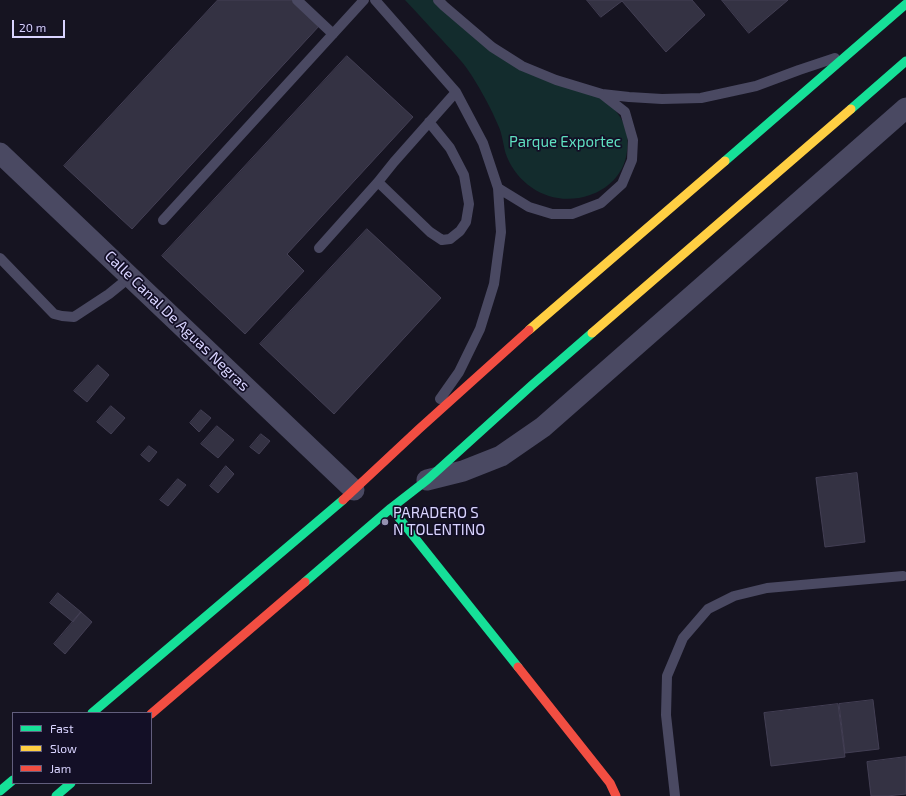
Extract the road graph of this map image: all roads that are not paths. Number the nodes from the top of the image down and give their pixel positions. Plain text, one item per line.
1 (296, 0) edge
2 (364, 0) edge
3 (375, 0) edge
4 (444, 2) edge
5 (906, 4) edge
6 (333, 34) junction
7 (850, 53) junction
8 (906, 61) edge
9 (456, 92) junction
10 (602, 94) junction
11 (906, 108) edge
12 (429, 122) junction
13 (0, 153) edge
14 (378, 182) junction
15 (498, 188) junction
16 (163, 220) dead end
17 (319, 248) dead end
18 (0, 258) edge
19 (130, 277) junction
20 (418, 430) junction
21 (427, 480) junction
22 (354, 490) junction
23 (390, 508) junction
24 (903, 576) dead end
25 (93, 712) edge
26 (152, 713) edge
27 (12, 781) edge
28 (70, 784) edge
29 (76, 784) edge
30 (0, 790) edge
31 (56, 796) edge
32 (75, 796) edge
33 (616, 796) edge
34 (676, 796) edge

1 - 6 lane
2 - 6 lane
3 - 9 lane
4 - 10 lane
5 - 7 main road
6 - 16 lane
7 - 10 lane
7 - 20 main road
8 - 21 main road
9 - 12 lane
9 - 15 lane
10 - 15 lane
11 - 21 street
12 - 14 lane
12 - 14 lane
13 - 19 street, Calle Canal De Aguas Negras
14 - 17 lane
15 - 20 lane
18 - 19 lane
19 - 22 street, Calle Canal De Aguas Negras
20 - 22 main road
21 - 23 main road
22 - 25 main road
23 - 26 main road
23 - 33 main road
24 - 34 lane
27 - 30 main road
28 - 31 main road
29 - 32 street

